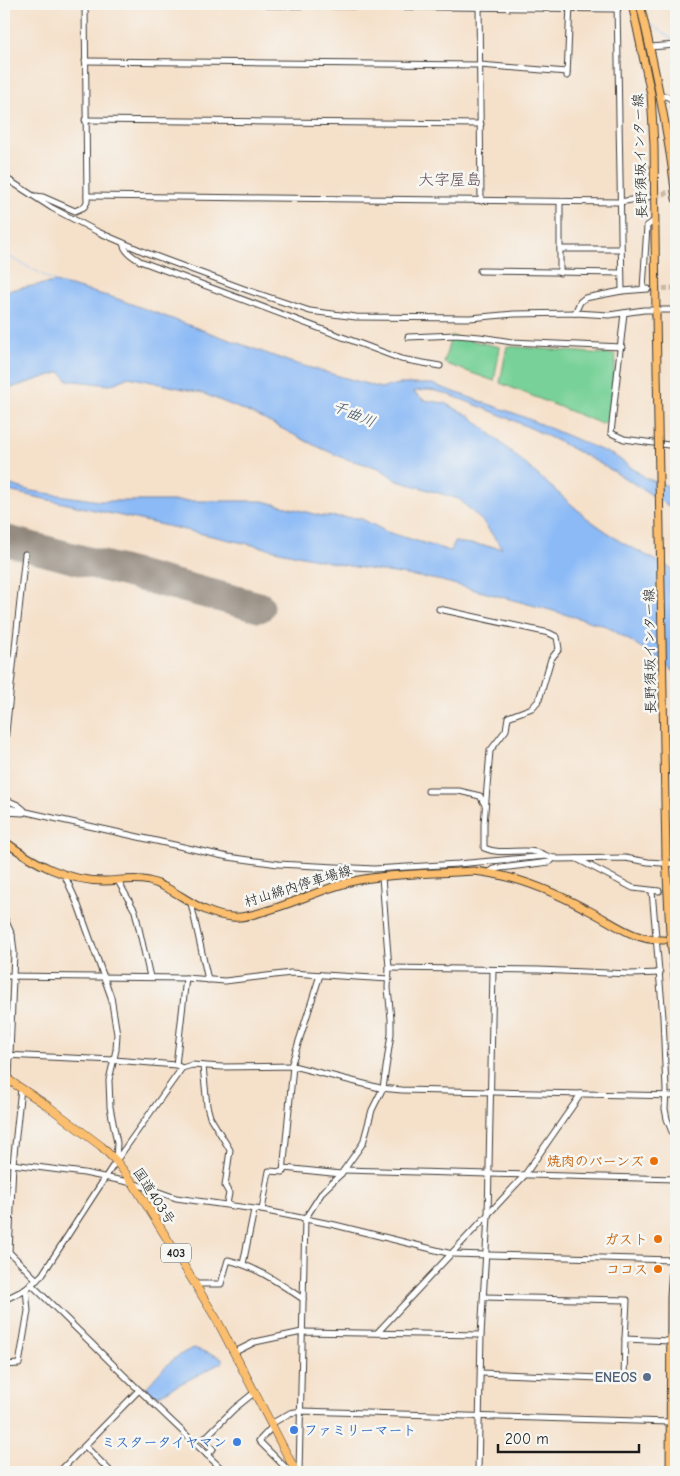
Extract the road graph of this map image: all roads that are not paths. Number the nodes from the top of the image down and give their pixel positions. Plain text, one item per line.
1 (85, 4) edge
2 (632, 4) edge
3 (640, 4) edge
4 (266, 5) dead end
5 (479, 6) edge
6 (570, 6) edge
7 (617, 6) edge
8 (676, 45) edge
9 (650, 47) junction
10 (85, 61) junction
11 (480, 65) junction
12 (660, 97) junction
13 (85, 120) junction
14 (676, 121) edge
15 (480, 124) junction
16 (4, 177) edge
17 (33, 196) junction
18 (87, 196) junction
19 (648, 197) tunnel mouth
20 (676, 198) edge
21 (481, 201) junction
22 (560, 202) junction
23 (620, 202) junction
24 (655, 220) junction
25 (123, 243) junction
26 (560, 249) junction
27 (621, 249) junction
28 (480, 271) dead end
29 (560, 272) junction
30 (621, 273) junction
31 (622, 291) junction
32 (676, 310) edge
33 (656, 312) junction
34 (575, 313) junction
35 (624, 313) junction
36 (408, 337) dead end
37 (622, 346) junction
38 (440, 366) dead end
39 (676, 446) edge
40 (25, 554) dead end
41 (439, 609) dead end
42 (4, 751) edge
43 (428, 791) dead end
44 (4, 799) edge
45 (4, 807) edge
46 (486, 808) junction
47 (4, 812) edge
48 (26, 812) junction
49 (4, 841) edge
50 (547, 856) junction
51 (555, 858) junction
52 (577, 858) junction
53 (666, 860) junction
54 (676, 864) edge
55 (489, 872) junction
56 (65, 876) junction
57 (382, 877) junction
58 (118, 880) junction
59 (652, 891) junction
60 (659, 891) tunnel mouth
61 (190, 903) junction
62 (4, 917) edge
63 (4, 935) edge
64 (12, 935) junction
65 (660, 940) junction
66 (389, 968) junction
67 (493, 970) junction
68 (660, 973) junction
69 (320, 975) junction
70 (4, 976) edge
71 (13, 976) junction
72 (103, 976) junction
73 (150, 978) junction
74 (186, 978) junction
75 (389, 979) junction
76 (208, 980) junction
77 (676, 986) edge
78 (7, 1056) edge
79 (114, 1060) junction
80 (176, 1065) junction
81 (203, 1066) junction
82 (292, 1066) junction
83 (182, 1068) junction
84 (6, 1078) edge
85 (21, 1087) junction
86 (382, 1088) junction
87 (490, 1092) junction
88 (581, 1094) junction
89 (664, 1096) junction
90 (676, 1096) edge
91 (676, 1142) edge
92 (116, 1161) junction
93 (4, 1163) edge
94 (13, 1164) junction
95 (284, 1168) junction
96 (342, 1172) junction
97 (488, 1174) junction
98 (524, 1176) junction
99 (106, 1177) junction
100 (676, 1179) edge
101 (133, 1183) junction
102 (227, 1204) junction
103 (254, 1210) junction
104 (262, 1210) junction
105 (488, 1216) junction
106 (305, 1219) junction
107 (676, 1223) edge
108 (452, 1254) junction
109 (487, 1255) junction
110 (673, 1260) junction
111 (243, 1264) junction
112 (37, 1280) junction
113 (32, 1284) junction
114 (195, 1284) junction
115 (26, 1289) junction
116 (484, 1297) junction
117 (303, 1299) junction
118 (4, 1300) edge
119 (302, 1332) junction
120 (378, 1333) junction
121 (482, 1336) junction
122 (625, 1339) junction
123 (670, 1341) junction
124 (235, 1352) junction
125 (4, 1365) edge
126 (481, 1373) junction
127 (139, 1390) junction
128 (255, 1392) junction
129 (301, 1411) junction
130 (480, 1417) junction
131 (670, 1422) junction
132 (272, 1425) junction
133 (85, 1446) junction
134 (207, 1456) junction
135 (56, 1472) edge
136 (111, 1472) edge
137 (225, 1472) edge
138 (296, 1472) edge
139 (478, 1472) edge
140 (670, 1472) edge

1 - 10 street
2 - 24 main road, 長野須坂インター線
3 - 9 main road, 長野須坂インター線
4 - 5 street
5 - 6 street
5 - 11 street
6 - 7 street
6 - 11 street
7 - 23 street
8 - 9 street
9 - 12 main road, 長野須坂インター線
10 - 11 street
10 - 13 street
11 - 15 street
12 - 14 street
12 - 20 main road, 長野須坂インター線
13 - 15 street
13 - 18 street
15 - 21 street
16 - 17 street
17 - 18 street
17 - 25 street
18 - 21 street
19 - 23 street
21 - 22 street
22 - 23 street
22 - 26 street
23 - 27 street
24 - 31 street
24 - 33 main road, 長野須坂インター線
25 - 34 street
25 - 38 street
26 - 27 street
26 - 29 street
27 - 30 street
28 - 29 street
29 - 30 street
30 - 31 street
31 - 34 street
32 - 33 street
33 - 35 street
33 - 53 main road, 長野須坂インター線, bridge
34 - 35 street
35 - 37 street
36 - 37 street
37 - 39 street
40 - 42 street
41 - 46 street
43 - 46 street
44 - 48 street
45 - 48 street
46 - 50 street
47 - 48 street
48 - 50 street
49 - 56 main road, 村山綿内停車場線
50 - 51 street
51 - 52 street
51 - 55 street
52 - 53 street
52 - 59 street
53 - 54 street
53 - 77 main road, 長野須坂インター線
55 - 57 main road, 村山綿内停車場線
55 - 65 main road, 村山綿内停車場線
56 - 58 main road, 村山綿内停車場線
56 - 72 street
57 - 61 main road, 村山綿内停車場線
57 - 66 street
58 - 61 main road, 村山綿内停車場線
58 - 73 street
59 - 60 street
59 - 65 street
61 - 76 street
62 - 64 street
63 - 64 street
64 - 71 street
65 - 68 street
66 - 67 street
66 - 75 street
67 - 68 street
67 - 87 street
68 - 89 street
69 - 75 street
69 - 76 street
69 - 82 street
70 - 71 street
71 - 72 street
71 - 78 street
72 - 73 street
72 - 79 street
73 - 74 street
74 - 76 street
74 - 80 street
75 - 86 street
78 - 79 street
78 - 84 street
79 - 80 street
79 - 92 street
80 - 83 street
81 - 82 street
81 - 83 street
81 - 102 street
82 - 86 street
82 - 95 street
83 - 92 street
84 - 85 highway, 国道403号 / 403
85 - 92 highway, 国道403号 / 403
85 - 94 street
86 - 87 street
86 - 96 street
87 - 88 street
87 - 97 street
88 - 89 street
88 - 98 street
89 - 90 street
89 - 91 street
92 - 99 street
92 - 101 highway, 国道403号 / 403
93 - 94 street
94 - 99 street
94 - 112 street
95 - 96 street
95 - 104 street
96 - 97 street
96 - 106 street
97 - 98 street
97 - 105 street
98 - 100 street
98 - 105 street
99 - 101 street
99 - 112 street
101 - 102 street
101 - 114 highway, 国道403号 / 403
102 - 103 street
103 - 104 street
103 - 111 street
104 - 106 street
105 - 108 street
105 - 109 street
106 - 108 street
106 - 117 street
107 - 110 main road
108 - 109 street
108 - 120 street
109 - 110 street
109 - 116 street
110 - 123 main road
111 - 114 street
111 - 117 street
112 - 113 street
113 - 115 street
113 - 127 street
114 - 124 highway, 国道403号 / 403
115 - 118 street
115 - 125 street
116 - 121 street
116 - 122 street
117 - 119 street
119 - 120 street
119 - 124 street
119 - 129 street
120 - 121 street
121 - 126 street
122 - 123 street
122 - 126 street
123 - 131 main road
124 - 128 highway, 国道403号 / 403
126 - 130 street
127 - 133 street
127 - 134 street
128 - 132 highway, 国道403号 / 403
128 - 134 street
129 - 130 street
129 - 132 street
129 - 138 street
130 - 131 street
130 - 139 street
131 - 140 main road
132 - 138 highway, 国道403号 / 403
132 - 138 street
133 - 135 street
133 - 136 street
134 - 137 street

